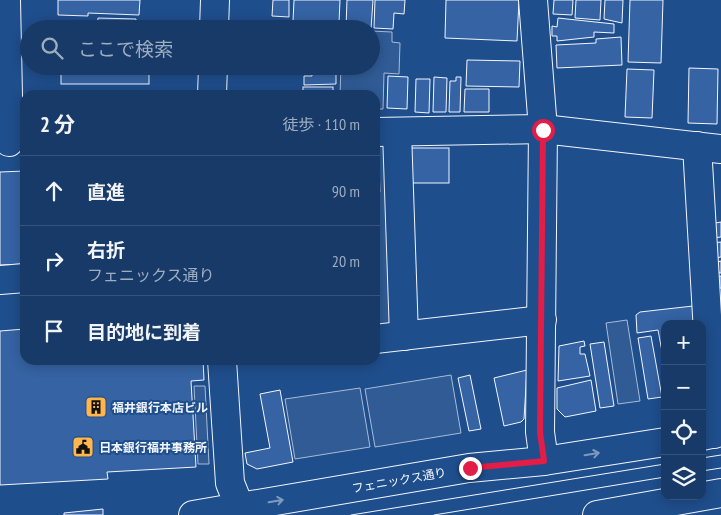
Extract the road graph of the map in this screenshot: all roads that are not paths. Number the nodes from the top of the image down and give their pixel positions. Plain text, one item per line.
1 (6, 0) edge
2 (215, 0) edge
3 (533, 0) edge
4 (214, 20) edge
5 (213, 75) edge
6 (212, 90) edge
7 (543, 130) junction
8 (386, 132) edge
9 (11, 141) edge
10 (709, 147) edge
11 (20, 278) edge
12 (0, 280) edge
13 (542, 320) junction
14 (404, 336) junction
15 (380, 338) edge
16 (222, 365) edge
17 (712, 434) edge
18 (661, 443) edge
19 (544, 461) junction
20 (721, 493) edge
21 (241, 511) edge
22 (193, 515) edge
23 (597, 515) edge

1 - 9 street
2 - 4 street
3 - 7 street
5 - 6 street
7 - 8 street
7 - 10 street
7 - 13 street
8 - 14 street
10 - 17 street
11 - 12 street
13 - 14 street
13 - 19 street
14 - 15 street
16 - 21 street
19 -> 18 street, フェニックス通り
21 -> 19 street, フェニックス通り
20 - 23 street
21 - 22 street, フェニックス通り

